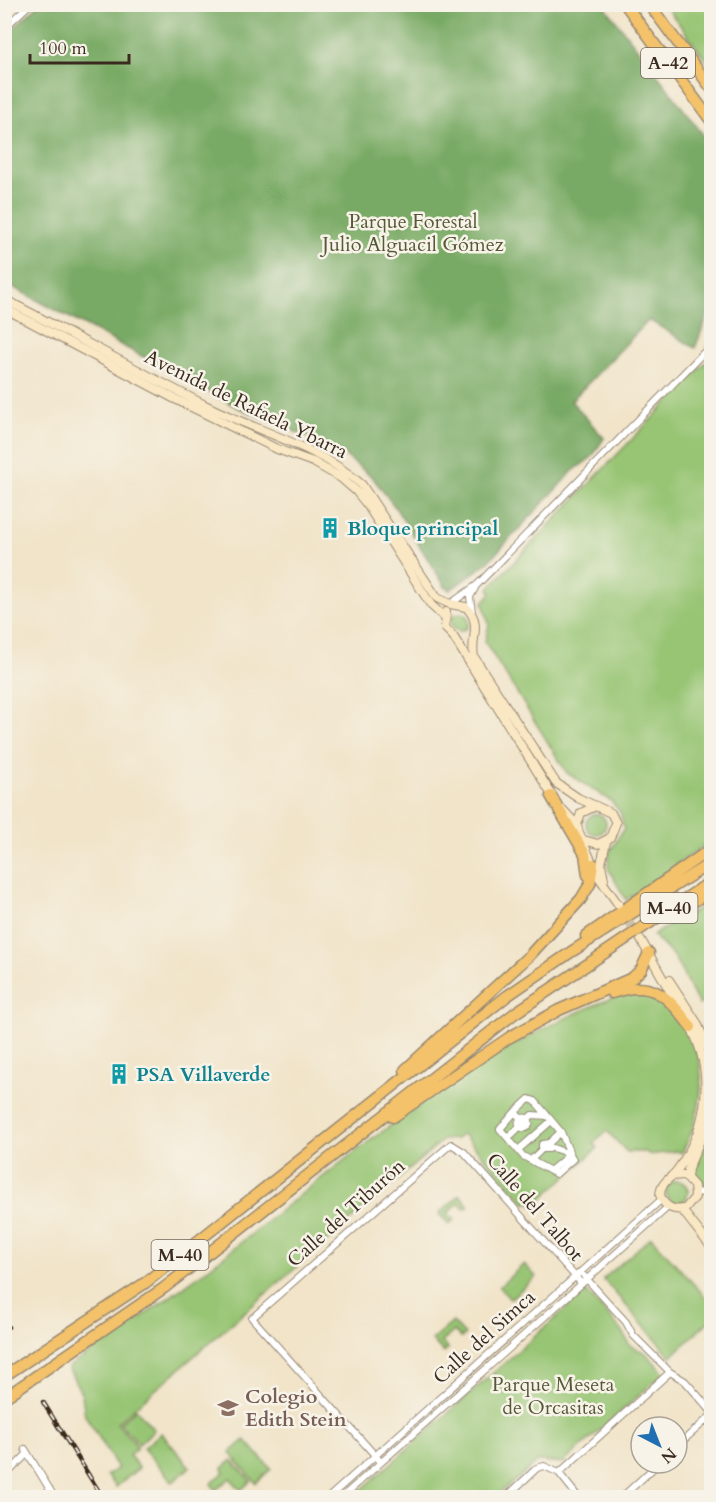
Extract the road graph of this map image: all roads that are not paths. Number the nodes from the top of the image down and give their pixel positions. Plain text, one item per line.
1 (30, 4) edge
2 (625, 4) edge
3 (649, 4) edge
4 (4, 28) edge
5 (682, 49) junction
6 (711, 77) edge
7 (711, 89) edge
8 (711, 122) edge
9 (4, 298) edge
10 (4, 308) edge
11 (711, 343) edge
12 (477, 585) junction
13 (454, 605) junction
14 (472, 614) junction
15 (444, 617) junction
16 (477, 630) junction
17 (453, 636) junction
18 (552, 796) junction
19 (596, 806) junction
20 (577, 825) junction
21 (584, 840) junction
22 (606, 842) junction
23 (711, 848) edge
24 (711, 862) edge
25 (593, 864) junction
26 (711, 880) edge
27 (606, 886) junction
28 (711, 891) edge
29 (618, 904) tunnel mouth
30 (569, 912) junction
31 (627, 935) junction
32 (641, 940) tunnel mouth
33 (571, 952) junction
34 (649, 953) junction
35 (539, 1020) junction
36 (691, 1027) junction
37 (711, 1057) edge
38 (371, 1104) junction
39 (711, 1104) edge
40 (515, 1112) junction
41 (546, 1118) junction
42 (527, 1121) junction
43 (541, 1129) junction
44 (535, 1135) junction
45 (559, 1135) junction
46 (508, 1138) junction
47 (546, 1145) junction
48 (344, 1146) junction
49 (518, 1150) junction
50 (464, 1152) joint
51 (570, 1154) junction
52 (531, 1160) junction
53 (672, 1176) junction
54 (687, 1177) junction
55 (711, 1189) edge
56 (696, 1192) junction
57 (662, 1199) junction
58 (668, 1207) junction
59 (682, 1210) junction
60 (711, 1248) edge
61 (578, 1275) junction
62 (583, 1281) junction
63 (670, 1372) junction
64 (4, 1376) edge
65 (4, 1398) edge
66 (711, 1414) edge
67 (689, 1435) edge
68 (375, 1456) junction
69 (381, 1462) junction
70 (559, 1473) junction
71 (646, 1475) edge
72 (4, 1477) edge
73 (55, 1497) edge
74 (328, 1497) edge
75 (341, 1497) edge
76 (505, 1497) edge
77 (579, 1497) edge
78 (621, 1497) edge

1 - 4 street
2 - 8 highway, A-42
3 - 5 highway, A-42
5 - 6 highway
5 - 7 highway, A-42
9 - 13 main road, Avenida de Rafaela Ybarra
10 - 15 main road, Avenida de Rafaela Ybarra
11 - 12 street
12 - 13 street
12 - 14 street
13 - 14 main road, Avenida de Rafaela Ybarra
13 - 15 main road
14 - 16 main road, Avenida de Rafaela Ybarra
15 - 17 main road, Avenida de Rafaela Ybarra
16 - 17 main road
16 - 19 main road, Avenida de Rafaela Ybarra
17 - 18 main road, Avenida de Rafaela Ybarra
18 - 20 main road, Avenida de Rafaela Ybarra
18 - 30 highway
19 - 20 main road
19 - 22 main road, Avenida de Rafaela Ybarra
20 - 21 main road, Avenida de Rafaela Ybarra
21 - 22 main road
21 - 25 main road, Avenida de Rafaela Ybarra
22 - 27 main road, Avenida de Rafaela Ybarra
23 - 33 highway
24 - 33 highway, M-40
25 - 27 main road, Avenida de Rafaela Ybarra
25 - 30 highway
26 - 31 highway, M-40
27 - 29 main road, Avenida de Rafaela Ybarra
28 - 31 highway
30 - 38 highway
31 - 48 highway, M-40
32 - 34 main road
33 - 38 highway, M-40
34 - 35 highway
34 - 36 main road
34 - 37 main road
35 - 36 highway
35 - 48 highway
36 - 53 main road
38 - 64 highway, M-40
39 - 54 main road
40 - 41 street
40 - 42 street
40 - 46 street
41 - 42 street
41 - 43 street
41 - 45 street
42 - 43 street
42 - 44 street
42 - 46 street
43 - 44 street
44 - 47 street
44 - 49 street
45 - 47 street
45 - 51 street
46 - 49 street
47 - 51 street
47 - 52 street
48 - 65 highway, M-40
49 - 52 street
50 - 61 street, Calle del Talbot
50 - 68 street, Calle del Tiburón
51 - 52 street
53 - 54 main road
53 - 57 main road
54 - 56 main road
55 - 56 street
56 - 59 main road
57 - 58 main road
57 - 61 street, Calle del Simca
58 - 59 main road
58 - 62 street, Calle del Simca
59 - 60 main road
61 - 62 street, Calle del Talbot
61 - 68 street, Calle del Simca
62 - 63 street, Calle del Talbot
62 - 69 street, Calle del Simca
63 - 66 street, Calle del Talbot
63 - 70 street
66 - 67 street
68 - 69 street
68 - 74 street, Calle del Simca
69 - 75 street, Calle del Simca
70 - 76 street
70 - 77 street
71 - 78 street
72 - 73 street

